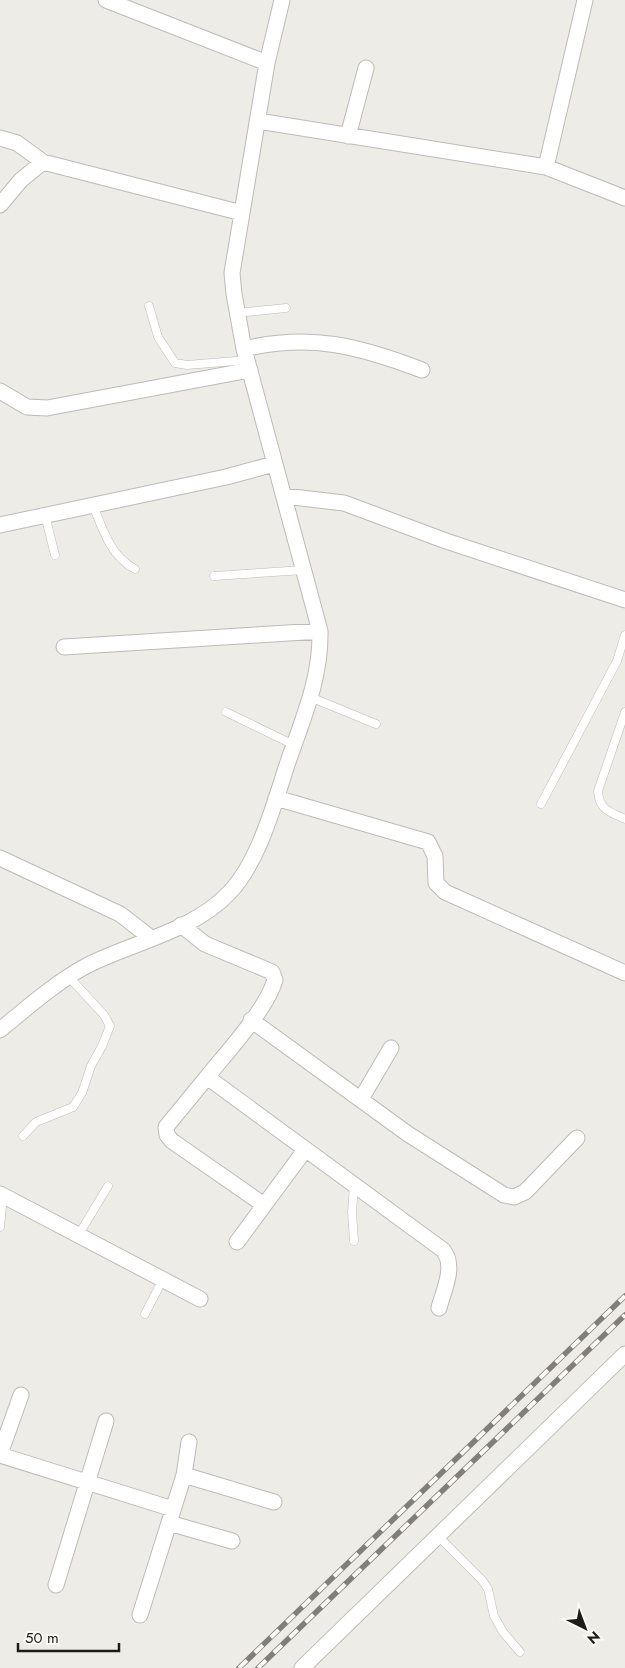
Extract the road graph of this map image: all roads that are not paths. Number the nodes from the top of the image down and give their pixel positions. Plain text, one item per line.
1 (106, 0) edge
2 (282, 0) edge
3 (586, 0) edge
4 (267, 63) junction
5 (366, 68) dead end
6 (258, 121) junction
7 (348, 136) junction
8 (0, 138) edge
9 (43, 162) junction
10 (546, 167) junction
11 (625, 198) edge
12 (0, 205) edge
13 (242, 213) junction
14 (148, 306) dead end
15 (286, 308) dead end
16 (237, 313) junction
17 (247, 360) junction
18 (422, 370) dead end
19 (0, 391) edge
20 (274, 464) junction
21 (284, 496) junction
22 (93, 505) junction
23 (45, 515) junction
24 (0, 525) edge
25 (55, 554) dead end
26 (135, 569) dead end
27 (304, 570) junction
28 (214, 576) dead end
29 (625, 600) edge
30 (320, 631) junction
31 (625, 635) edge
32 (64, 647) dead end
33 (310, 697) junction
34 (226, 712) dead end
35 (625, 712) edge
36 (376, 724) dead end
37 (294, 746) junction
38 (276, 798) junction
39 (541, 804) dead end
40 (625, 819) edge
41 (0, 858) edge
42 (181, 925) junction
43 (152, 938) junction
44 (625, 973) edge
45 (69, 977) junction
46 (251, 1020) junction
47 (0, 1030) edge
48 (391, 1048) dead end
49 (207, 1077) junction
50 (361, 1099) junction
51 (23, 1136) dead end
52 (577, 1138) dead end
53 (305, 1150) junction
54 (108, 1186) dead end
55 (354, 1186) junction
56 (1, 1194) edge
57 (264, 1205) junction
58 (0, 1227) edge
59 (79, 1234) junction
60 (354, 1241) dead end
61 (237, 1242) dead end
62 (163, 1280) junction
63 (200, 1299) dead end
64 (439, 1308) dead end
65 (145, 1314) dead end
66 (625, 1354) edge
67 (21, 1395) dead end
68 (106, 1421) dead end
69 (189, 1442) dead end
70 (0, 1455) edge
71 (184, 1475) junction
72 (86, 1482) junction
73 (274, 1502) dead end
74 (171, 1516) junction
75 (438, 1536) junction
76 (232, 1541) dead end
77 (56, 1585) dead end
78 (140, 1615) dead end
79 (520, 1652) dead end
80 (302, 1668) edge

1 - 4 street
2 - 4 street
3 - 10 street
4 - 6 street
5 - 7 street
6 - 7 street
6 - 13 street
7 - 10 street
8 - 9 street
9 - 12 street
9 - 13 street
10 - 11 street
13 - 16 street
14 - 17 lane
15 - 16 lane
16 - 17 street
17 - 18 street
17 - 19 street
17 - 20 street
20 - 21 street
20 - 22 street
21 - 27 street
21 - 29 street
22 - 23 street
22 - 26 lane
23 - 24 street
23 - 25 lane
27 - 28 lane
27 - 30 street
30 - 32 street
30 - 33 street
31 - 39 lane
33 - 36 lane
33 - 37 street
34 - 37 lane
35 - 40 lane
37 - 38 street
38 - 42 street
38 - 44 street
41 - 43 street
42 - 43 street
42 - 46 street
43 - 45 street
45 - 47 street
45 - 51 lane
46 - 49 street
46 - 50 street
48 - 50 street
49 - 53 street
49 - 57 street
50 - 52 street
53 - 55 street
53 - 57 street
54 - 59 lane
55 - 60 lane
55 - 64 street
56 - 58 lane
56 - 59 street
57 - 61 street
59 - 62 street
62 - 63 street
62 - 65 lane
66 - 75 street
67 - 70 street
68 - 72 street
69 - 71 street
70 - 72 street
71 - 73 street
71 - 74 street
72 - 74 street
72 - 77 street
74 - 76 street
74 - 78 street
75 - 79 lane
75 - 80 street

